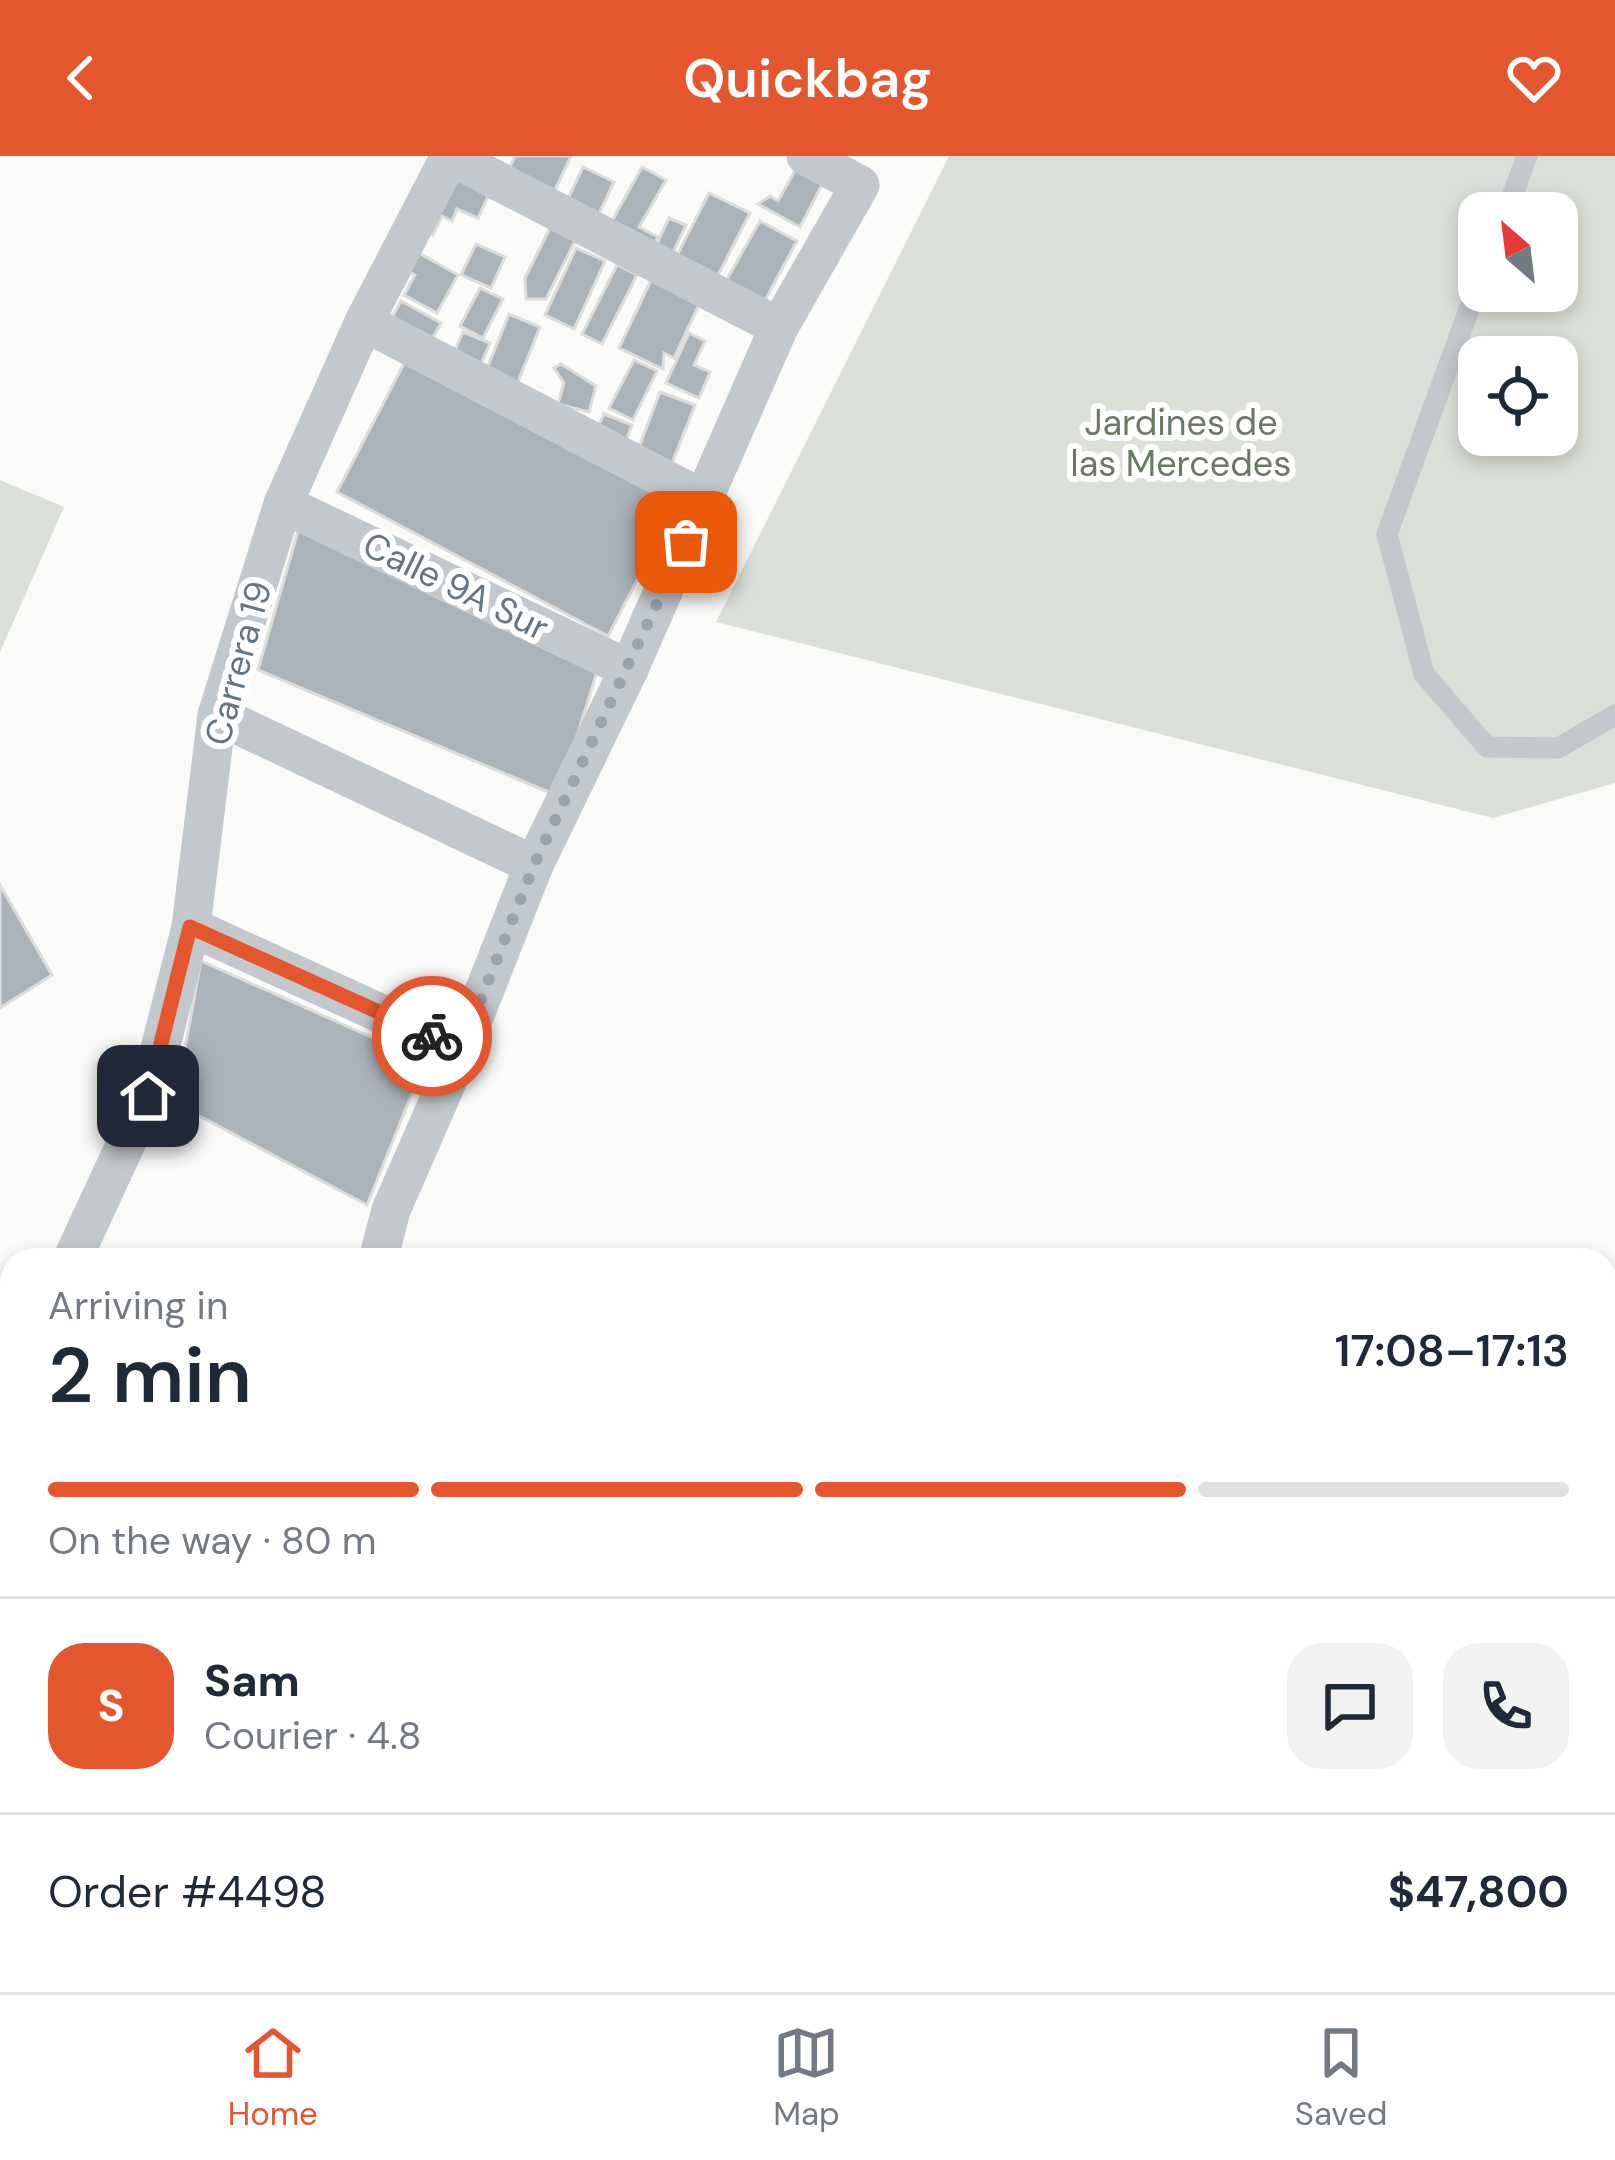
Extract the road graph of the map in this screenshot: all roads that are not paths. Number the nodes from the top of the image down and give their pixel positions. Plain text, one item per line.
1 (450, 156) edge
2 (806, 156) edge
3 (1527, 156) edge
4 (1514, 192) edge
5 (1468, 312) edge
6 (364, 322) junction
7 (779, 326) junction
8 (705, 500) junction
9 (283, 504) junction
10 (629, 669) junction
11 (217, 715) junction
12 (1615, 715) edge
13 (534, 865) junction
14 (190, 927) junction
15 (461, 1050) junction
16 (78, 1248) edge
17 (381, 1248) edge

1 - 6 street, Carrera 19
1 - 7 street
2 - 7 street
3 - 4 lane
5 - 12 lane
6 - 8 street
6 - 9 street, Carrera 19
7 - 8 street
8 - 10 street
9 - 10 street, Calle 9A Sur
9 - 11 street, Carrera 19
10 - 13 street
11 - 13 street
11 - 14 street, Carrera 19
13 - 15 street
14 - 15 street
14 - 16 street, Carrera 19
15 - 17 street

